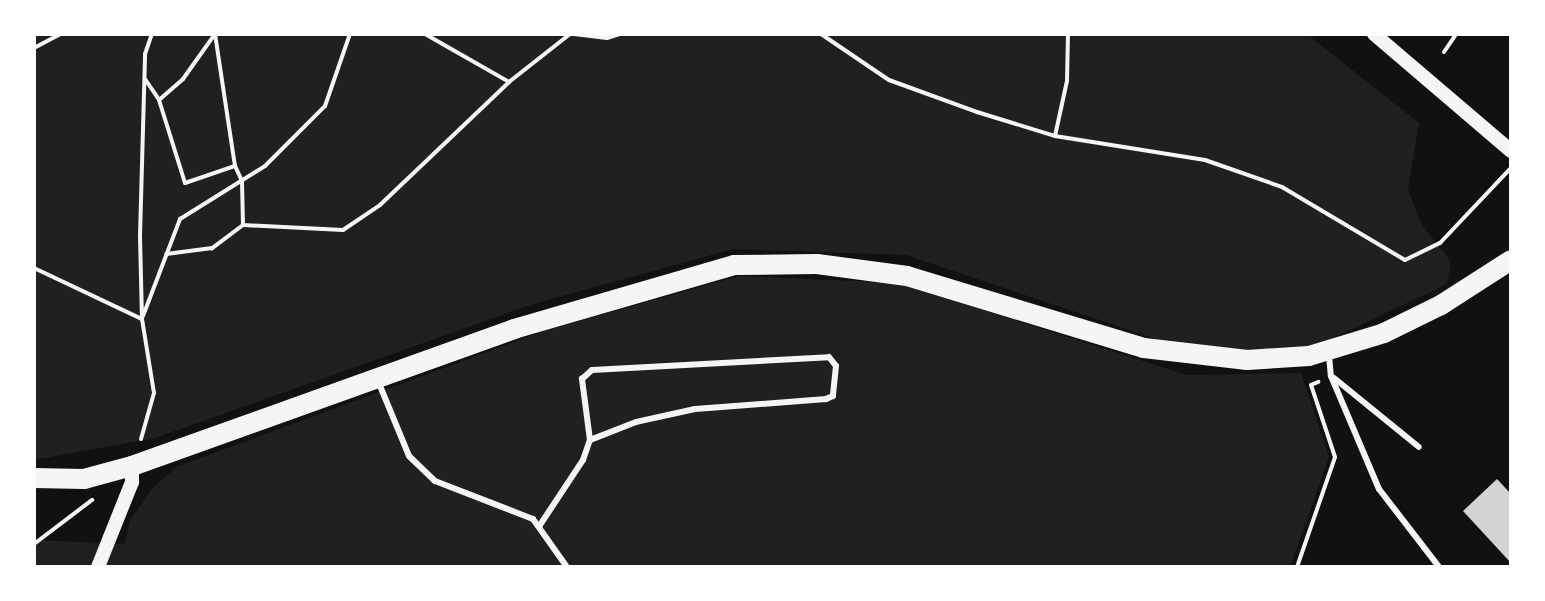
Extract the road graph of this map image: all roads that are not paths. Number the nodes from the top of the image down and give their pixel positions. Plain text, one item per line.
1 (1374, 34) edge
2 (1511, 151) edge
3 (1511, 260) edge
4 (1328, 352) junction
5 (1331, 376) junction
6 (376, 378) junction
7 (590, 440) junction
8 (1419, 447) dead end
9 (132, 466) junction
10 (34, 478) edge
11 (540, 525) junction
12 (98, 567) edge
13 (567, 567) edge
14 (1439, 567) edge

1 - 2 street
3 - 4 highway
4 - 5 lane
4 - 6 highway
5 - 8 lane
5 - 14 lane
6 - 9 highway
6 - 11 lane
7 - 7 lane
7 - 11 lane
9 - 10 highway
9 - 12 street
11 - 13 lane

